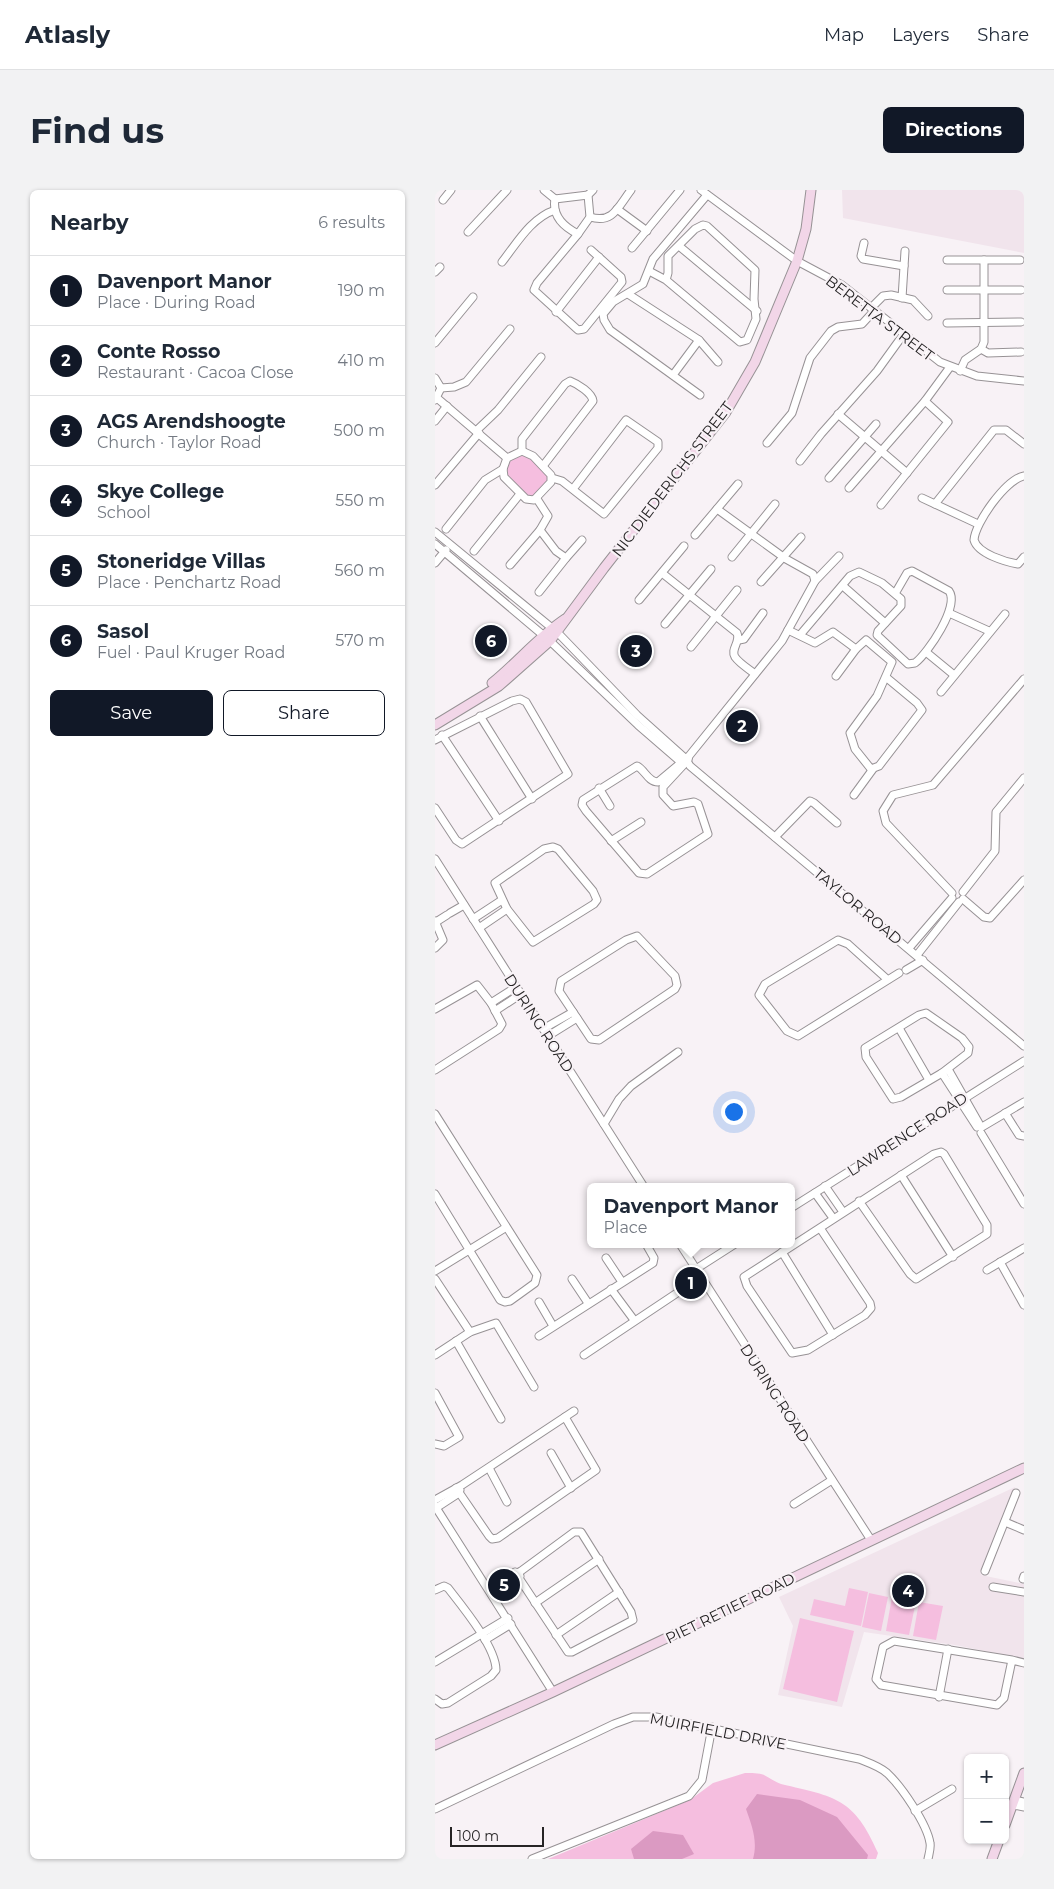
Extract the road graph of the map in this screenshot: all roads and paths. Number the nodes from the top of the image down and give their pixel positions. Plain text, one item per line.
1 (451, 190) edge
2 (507, 190) edge
3 (544, 190) edge
4 (631, 190) edge
5 (680, 190) edge
6 (701, 190) edge
7 (811, 190) edge
8 (563, 193) edge
9 (591, 193) edge
10 (707, 195) junction
11 (555, 199) junction
12 (443, 200) dead end
13 (617, 209) junction
14 (555, 210) junction
15 (590, 217) junction
16 (647, 231) junction
17 (468, 232) dead end
18 (578, 234) junction
19 (863, 243) dead end
20 (679, 246) junction
21 (632, 248) dead end
22 (591, 250) dead end
23 (905, 251) dead end
24 (599, 257) junction
25 (947, 260) dead end
26 (984, 260) junction
27 (1020, 260) dead end
28 (797, 261) junction
29 (502, 262) dead end
30 (904, 266) junction
31 (649, 271) junction
32 (665, 280) junction
33 (947, 290) dead end
34 (984, 290) junction
35 (1021, 290) dead end
36 (628, 294) junction
37 (473, 297) dead end
38 (901, 298) junction
39 (872, 310) junction
40 (757, 311) junction
41 (557, 312) junction
42 (928, 316) dead end
43 (947, 322) dead end
44 (984, 322) junction
45 (1021, 322) dead end
46 (510, 329) dead end
47 (903, 335) junction
48 (699, 340) junction
49 (435, 343) edge
50 (981, 349) junction
51 (1021, 352) dead end
52 (541, 357) dead end
53 (718, 362) dead end
54 (950, 367) junction
55 (960, 371) junction
56 (673, 376) junction
57 (435, 378) edge
58 (1024, 381) edge
59 (441, 388) junction
60 (700, 395) dead end
61 (436, 399) edge
62 (925, 401) junction
63 (447, 406) junction
64 (838, 414) junction
65 (435, 421) edge
66 (876, 424) dead end
67 (477, 432) junction
68 (864, 438) junction
69 (767, 443) dead end
70 (1024, 444) edge
71 (522, 452) junction
72 (881, 452) junction
73 (507, 458) junction
74 (801, 461) dead end
75 (543, 466) junction
76 (503, 469) junction
77 (907, 474) junction
78 (1024, 476) edge
79 (552, 478) junction
80 (829, 478) dead end
81 (737, 484) dead end
82 (435, 485) edge
83 (849, 488) dead end
84 (573, 489) junction
85 (520, 494) junction
86 (922, 498) dead end
87 (537, 499) junction
88 (775, 504) dead end
89 (935, 504) junction
90 (881, 505) dead end
91 (717, 509) junction
92 (978, 524) junction
93 (446, 529) dead end
94 (540, 530) junction
95 (435, 532) edge
96 (751, 534) junction
97 (695, 535) dead end
98 (801, 537) dead end
99 (582, 540) dead end
100 (435, 544) edge
101 (451, 545) junction
102 (684, 546) dead end
103 (474, 551) dead end
104 (444, 552) junction
105 (839, 556) dead end
106 (732, 557) dead end
107 (1024, 557) edge
108 (566, 558) junction
109 (784, 558) junction
110 (435, 563) edge
111 (510, 565) dead end
112 (711, 569) dead end
113 (662, 573) junction
114 (815, 581) junction
115 (761, 582) dead end
116 (843, 586) junction
117 (737, 590) dead end
118 (539, 592) dead end
119 (895, 592) junction
120 (690, 594) junction
121 (639, 600) dead end
122 (949, 613) junction
123 (763, 614) dead end
124 (1005, 614) dead end
125 (717, 616) junction
126 (885, 623) junction
127 (665, 624) dead end
128 (555, 630) junction
129 (788, 630) junction
130 (989, 631) junction
131 (800, 635) junction
132 (547, 639) junction
133 (739, 640) junction
134 (691, 647) dead end
135 (856, 650) junction
136 (926, 652) junction
137 (757, 672) junction
138 (954, 675) junction
139 (836, 676) dead end
140 (887, 678) junction
141 (1024, 679) edge
142 (941, 692) dead end
143 (481, 716) junction
144 (435, 720) edge
145 (435, 725) edge
146 (442, 735) junction
147 (435, 740) edge
148 (686, 761) junction
149 (873, 769) junction
150 (1024, 778) edge
151 (599, 788) junction
152 (854, 795) dead end
153 (533, 799) junction
154 (610, 806) dead end
155 (436, 811) edge
156 (499, 821) junction
157 (641, 822) dead end
158 (837, 823) dead end
159 (775, 837) junction
160 (611, 841) junction
161 (435, 859) edge
162 (1024, 880) edge
163 (952, 895) junction
164 (962, 898) junction
165 (502, 900) junction
166 (464, 905) junction
167 (507, 909) junction
168 (473, 919) junction
169 (435, 921) edge
170 (479, 928) junction
171 (435, 948) edge
172 (909, 948) junction
173 (920, 958) junction
174 (888, 980) junction
175 (516, 987) junction
176 (521, 994) junction
177 (491, 1003) junction
178 (435, 1009) edge
179 (495, 1011) junction
180 (575, 1015) junction
181 (899, 1028) junction
182 (545, 1032) junction
183 (1024, 1046) edge
184 (678, 1052) dead end
185 (1024, 1061) edge
186 (435, 1070) edge
187 (945, 1071) junction
188 (929, 1080) junction
189 (963, 1098) junction
190 (1024, 1102) edge
191 (1005, 1113) junction
192 (435, 1114) edge
193 (604, 1124) junction
194 (980, 1129) junction
195 (1024, 1136) edge
196 (901, 1175) junction
197 (641, 1183) edge
198 (825, 1186) junction
199 (815, 1192) junction
200 (435, 1194) edge
201 (859, 1201) junction
202 (1024, 1204) edge
203 (795, 1205) edge
204 (843, 1212) junction
205 (833, 1218) junction
206 (505, 1228) junction
207 (820, 1228) junction
208 (795, 1244) edge
209 (648, 1248) edge
210 (683, 1248) edge
211 (730, 1248) edge
212 (788, 1248) edge
213 (1024, 1248) edge
214 (470, 1250) junction
215 (782, 1252) junction
216 (953, 1257) junction
217 (606, 1258) dead end
218 (1000, 1262) junction
219 (987, 1270) dead end
220 (435, 1271) edge
221 (699, 1274) junction
222 (435, 1279) edge
223 (572, 1279) dead end
224 (622, 1282) junction
225 (611, 1289) junction
226 (539, 1302) dead end
227 (588, 1303) junction
228 (1024, 1305) edge
229 (634, 1320) junction
230 (553, 1326) junction
231 (470, 1332) junction
232 (833, 1334) junction
233 (539, 1336) dead end
234 (457, 1341) junction
235 (584, 1354) dead end
236 (435, 1355) edge
237 (535, 1387) dead end
238 (435, 1393) edge
239 (574, 1411) dead end
240 (565, 1417) junction
241 (501, 1419) dead end
242 (435, 1444) edge
243 (551, 1453) dead end
244 (489, 1468) junction
245 (1024, 1468) edge
246 (832, 1480) junction
247 (571, 1488) junction
248 (459, 1489) junction
249 (1016, 1493) dead end
250 (435, 1500) edge
251 (507, 1502) dead end
252 (795, 1504) dead end
253 (435, 1507) edge
254 (1005, 1522) junction
255 (1024, 1530) edge
256 (871, 1540) junction
257 (599, 1559) junction
258 (985, 1571) dead end
259 (518, 1574) junction
260 (488, 1588) junction
261 (993, 1588) dead end
262 (435, 1590) edge
263 (619, 1592) junction
264 (1024, 1592) edge
265 (493, 1596) junction
266 (535, 1603) junction
267 (510, 1621) junction
268 (556, 1635) junction
269 (482, 1638) junction
270 (949, 1649) junction
271 (1012, 1660) junction
272 (435, 1662) edge
273 (1024, 1663) edge
274 (553, 1692) junction
275 (939, 1696) junction
276 (435, 1699) edge
277 (712, 1727) junction
278 (435, 1745) edge
279 (1024, 1773) edge
280 (952, 1789) dead end
281 (1017, 1802) edge
282 (1024, 1807) edge
283 (435, 1809) edge
284 (915, 1811) junction
285 (1009, 1817) edge
286 (998, 1844) edge
287 (532, 1859) edge
288 (928, 1859) edge
289 (993, 1859) edge

1 - 12 street
2 - 17 street
3 - 11 street
4 - 13 street
5 - 16 street
6 - 10 street, BERETTA STREET
7 - 28 street, NIC DIEDERICHS STREET
8 - 9 street
8 - 11 street
9 - 15 street
10 - 28 street, BERETTA STREET
10 - 31 street
11 - 14 street
13 - 15 street
13 - 16 street
14 - 18 street
14 - 29 street
15 - 18 street
16 - 21 street
18 - 41 street
19 - 30 street
20 - 32 street
20 - 40 street
20 - 40 street
22 - 24 street
23 - 30 street
24 - 41 street
24 - 41 street
25 - 26 street
26 - 27 street
26 - 34 street
28 - 39 street, BERETTA STREET
28 - 128 street, NIC DIEDERICHS STREET
30 - 38 street
31 - 32 street
31 - 36 street
32 - 40 street
33 - 34 street
34 - 35 street
34 - 44 street
36 - 48 street
36 - 56 street
37 - 49 street
38 - 39 street
38 - 42 street
39 - 47 street, BERETTA STREET
39 - 69 street
43 - 44 street
44 - 45 street
44 - 50 street
46 - 59 street
47 - 54 street, BERETTA STREET
47 - 64 street
48 - 53 street
48 - 56 street
50 - 51 street
50 - 55 street
52 - 67 street
54 - 55 street, BERETTA STREET
54 - 62 street
55 - 58 street, BERETTA STREET
56 - 60 street
57 - 59 street
59 - 61 street
61 - 63 street
62 - 72 street
62 - 77 street
63 - 65 street
63 - 67 street
64 - 68 street
64 - 74 street
66 - 68 street
67 - 73 street
67 - 82 street
68 - 72 street
68 - 80 street
70 - 89 street
71 - 73 street
71 - 75 street
71 - 75 street
72 - 77 street
72 - 83 street
73 - 76 street
75 - 79 street
76 - 85 street
76 - 93 street
77 - 90 street
78 - 92 street
79 - 84 street
79 - 87 street
81 - 91 street
84 - 84 street
85 - 87 street
85 - 103 street
86 - 89 street
87 - 94 street
88 - 96 street
89 - 92 street
91 - 96 street
91 - 97 street
92 - 107 street
94 - 108 street
94 - 111 street
95 - 101 street, TAYLOR ROAD
96 - 106 street
96 - 109 street
98 - 109 street
99 - 108 street
100 - 104 street, TAYLOR ROAD
101 - 104 street
101 - 128 street, TAYLOR ROAD
102 - 113 street
104 - 110 street
104 - 132 street, TAYLOR ROAD
105 - 114 street
108 - 118 street
109 - 114 street
109 - 115 street
112 - 120 street
113 - 120 street
113 - 121 street
114 - 129 street
116 - 119 street
116 - 126 street
116 - 131 street
117 - 125 street
119 - 122 street
119 - 126 street
120 - 125 street
120 - 127 street
122 - 130 street
122 - 136 street
123 - 133 street
124 - 130 street
125 - 133 street
125 - 134 street
126 - 136 street
128 - 132 street, NIC DIEDERICHS STREET
128 - 148 street, TAYLOR ROAD
129 - 131 street
129 - 137 street
130 - 138 street
131 - 135 street
132 - 144 street
132 - 145 street
132 - 148 street, TAYLOR ROAD
133 - 137 street
135 - 139 street
135 - 140 street
136 - 138 street
137 - 148 street
138 - 142 street
140 - 149 street
140 - 149 street
141 - 163 street
143 - 146 street
143 - 153 street
143 - 153 street
146 - 147 street
146 - 156 street
148 - 151 street
148 - 159 street, TAYLOR ROAD
148 - 160 street
149 - 152 street
150 - 164 street
151 - 154 street
151 - 160 street
153 - 156 street
155 - 156 street
157 - 160 street
158 - 159 street
159 - 172 street, TAYLOR ROAD
161 - 166 street, DURING ROAD
162 - 164 street
163 - 164 street
163 - 164 street
163 - 172 street
164 - 173 street
165 - 167 street
165 - 167 street
165 - 168 street
166 - 168 street, DURING ROAD
166 - 169 street
167 - 170 street
168 - 170 street, DURING ROAD
169 - 171 street
170 - 175 street, DURING ROAD
172 - 173 street, TAYLOR ROAD
173 - 174 street
173 - 183 street, TAYLOR ROAD
174 - 174 street
175 - 176 street, DURING ROAD
175 - 177 street
176 - 179 street
176 - 182 street, DURING ROAD
177 - 178 street
177 - 179 street
179 - 186 street
180 - 180 street
180 - 182 street
181 - 187 street
181 - 188 street
181 - 188 street
182 - 193 street, DURING ROAD
184 - 193 street
185 - 189 street, LAWRENCE ROAD
187 - 188 street
187 - 189 street
189 - 194 street
189 - 198 street, LAWRENCE ROAD
190 - 191 street
191 - 194 street
191 - 195 street
192 - 206 street
193 - 197 street, DURING ROAD
194 - 202 street
196 - 201 street
196 - 216 street
196 - 216 street
198 - 199 street, LAWRENCE ROAD
198 - 204 street
199 - 203 street, LAWRENCE ROAD
199 - 205 street
200 - 214 street
201 - 204 street
201 - 216 street
204 - 205 street
205 - 207 street
206 - 214 street
206 - 214 street
207 - 208 street
207 - 232 street
209 - 224 street
210 - 221 street, DURING ROAD
211 - 221 street
212 - 215 street
213 - 218 street
214 - 220 street
215 - 232 street
215 - 232 street
217 - 224 street
218 - 219 street
218 - 228 street
221 - 229 street
221 - 246 street, DURING ROAD
222 - 231 street
223 - 227 street
224 - 225 street
225 - 227 street
225 - 229 street
226 - 230 street
227 - 230 street
229 - 235 street
230 - 233 street
231 - 234 street
231 - 237 street
234 - 236 street
234 - 241 street
238 - 242 street
239 - 240 street
240 - 244 street
240 - 247 street
243 - 247 street
244 - 248 street
244 - 251 street
245 - 256 street, PIET RETIEF ROAD
246 - 252 street
246 - 256 street, DURING ROAD
247 - 248 street
248 - 250 street
248 - 253 street
249 - 254 street
253 - 260 street
254 - 255 street
254 - 258 street
256 - 274 street, PIET RETIEF ROAD
257 - 259 street
257 - 263 street
257 - 266 street
259 - 260 street
259 - 265 street
259 - 266 street
260 - 265 street
261 - 264 street
262 - 269 street
263 - 268 street
263 - 268 street
265 - 267 street
266 - 268 street
267 - 269 street
267 - 274 street
269 - 272 street
269 - 276 street
270 - 271 street
270 - 275 street
270 - 275 street
271 - 273 street
271 - 275 street
274 - 278 street, PIET RETIEF ROAD
277 - 283 street, MUIRFIELD DRIVE
277 - 284 street, MUIRFIELD DRIVE
277 - 287 street
279 - 281 street
280 - 284 street
281 - 282 street
281 - 285 street
284 - 288 street, MUIRFIELD DRIVE
286 - 289 street

